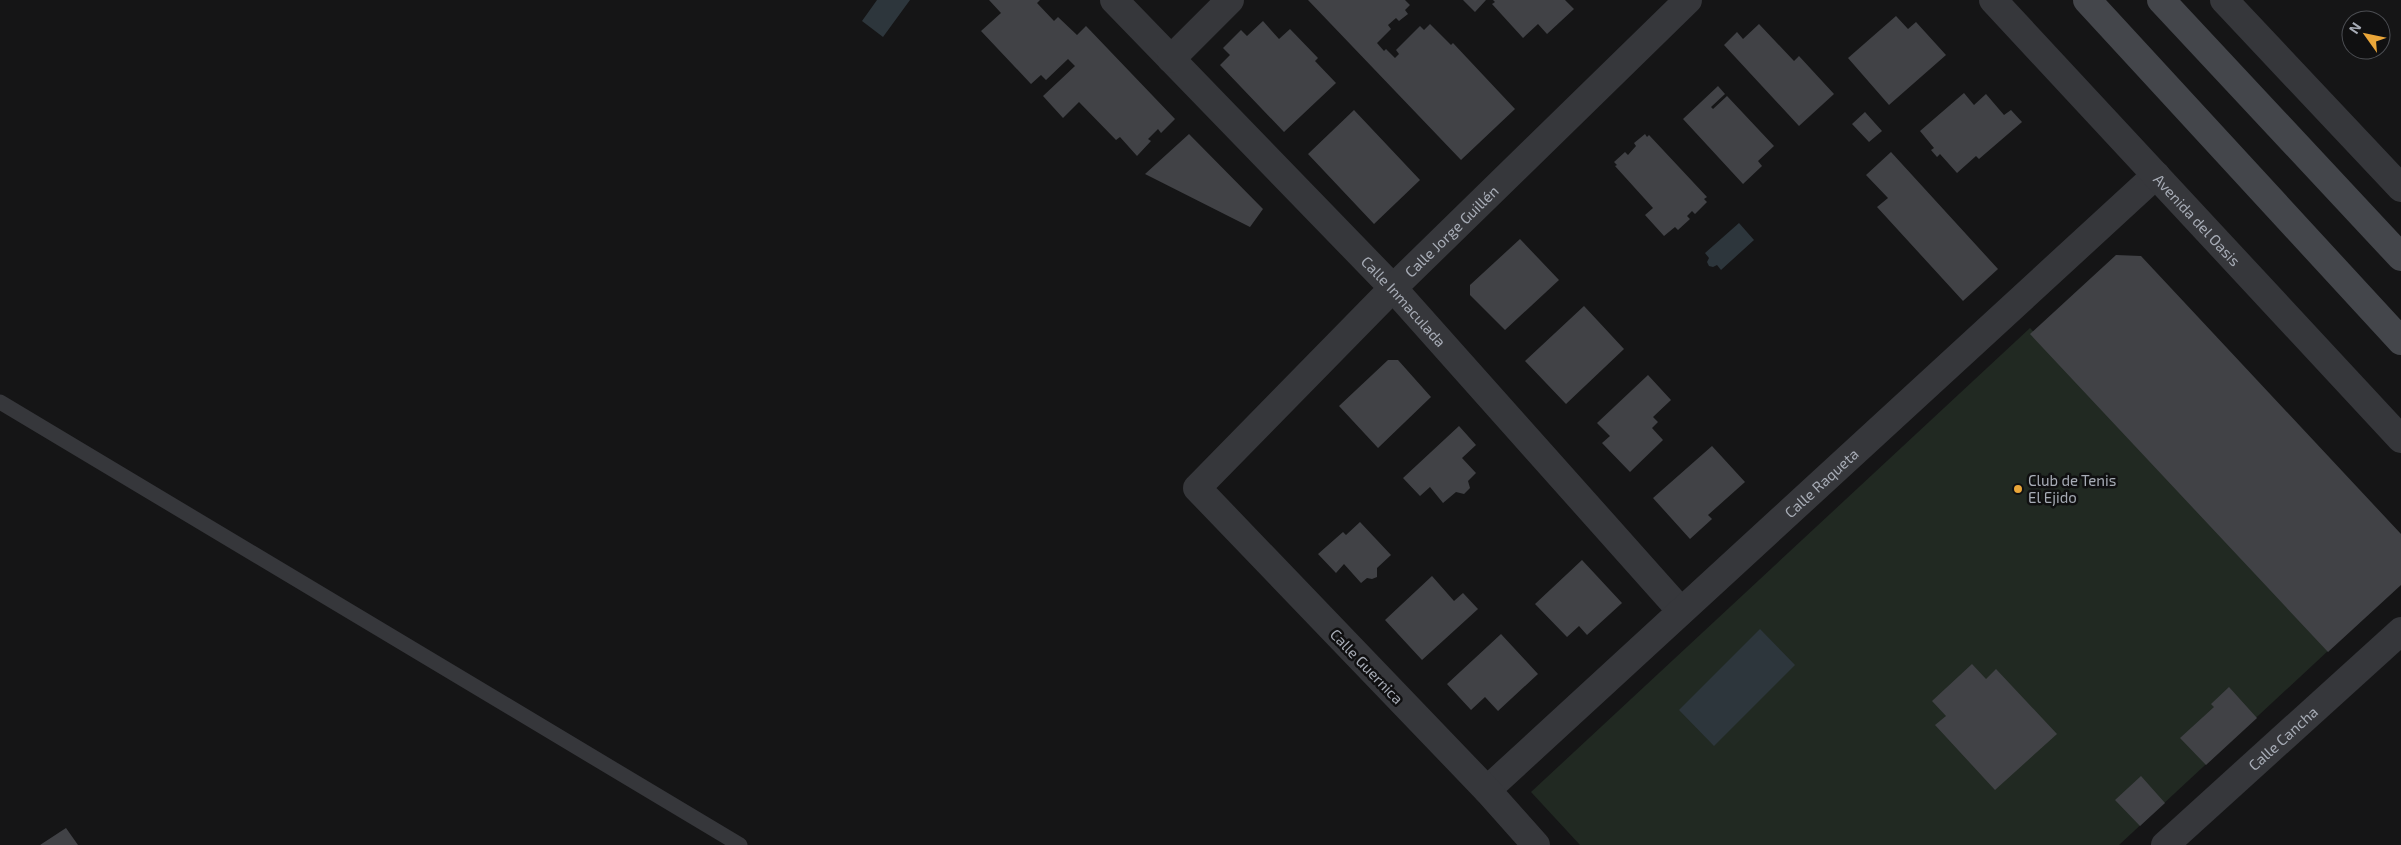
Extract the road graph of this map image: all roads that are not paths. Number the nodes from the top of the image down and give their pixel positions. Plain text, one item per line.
1 (1114, 0) edge
2 (1230, 0) edge
3 (1688, 0) edge
4 (1993, 0) edge
5 (2087, 0) edge
6 (2161, 0) edge
7 (2224, 0) edge
8 (1171, 58) junction
9 (2156, 175) junction
10 (2401, 188) edge
11 (2401, 257) edge
12 (1393, 288) junction
13 (2401, 341) edge
14 (0, 402) edge
15 (2401, 438) edge
16 (1197, 488) joint
17 (1681, 612) junction
18 (2401, 631) edge
19 (1487, 790) junction
20 (740, 845) edge
21 (1536, 845) edge
22 (2165, 845) edge

1 - 8 street, Calle Inmaculada
2 - 8 street
3 - 12 street, Calle Jorge Guillén
4 - 9 street, Avenida del Oasis
5 - 13 main road
6 - 11 main road
7 - 10 street
8 - 12 street, Calle Inmaculada
9 - 15 street, Avenida del Oasis
9 - 17 street, Calle Raqueta
12 - 16 street, Calle Jorge Guillén
12 - 17 street, Calle Inmaculada
14 - 20 lane
16 - 19 street, Calle Guernica
17 - 19 street, Calle Raqueta
18 - 22 street, Calle Cancha
19 - 21 street, Calle Guernica

